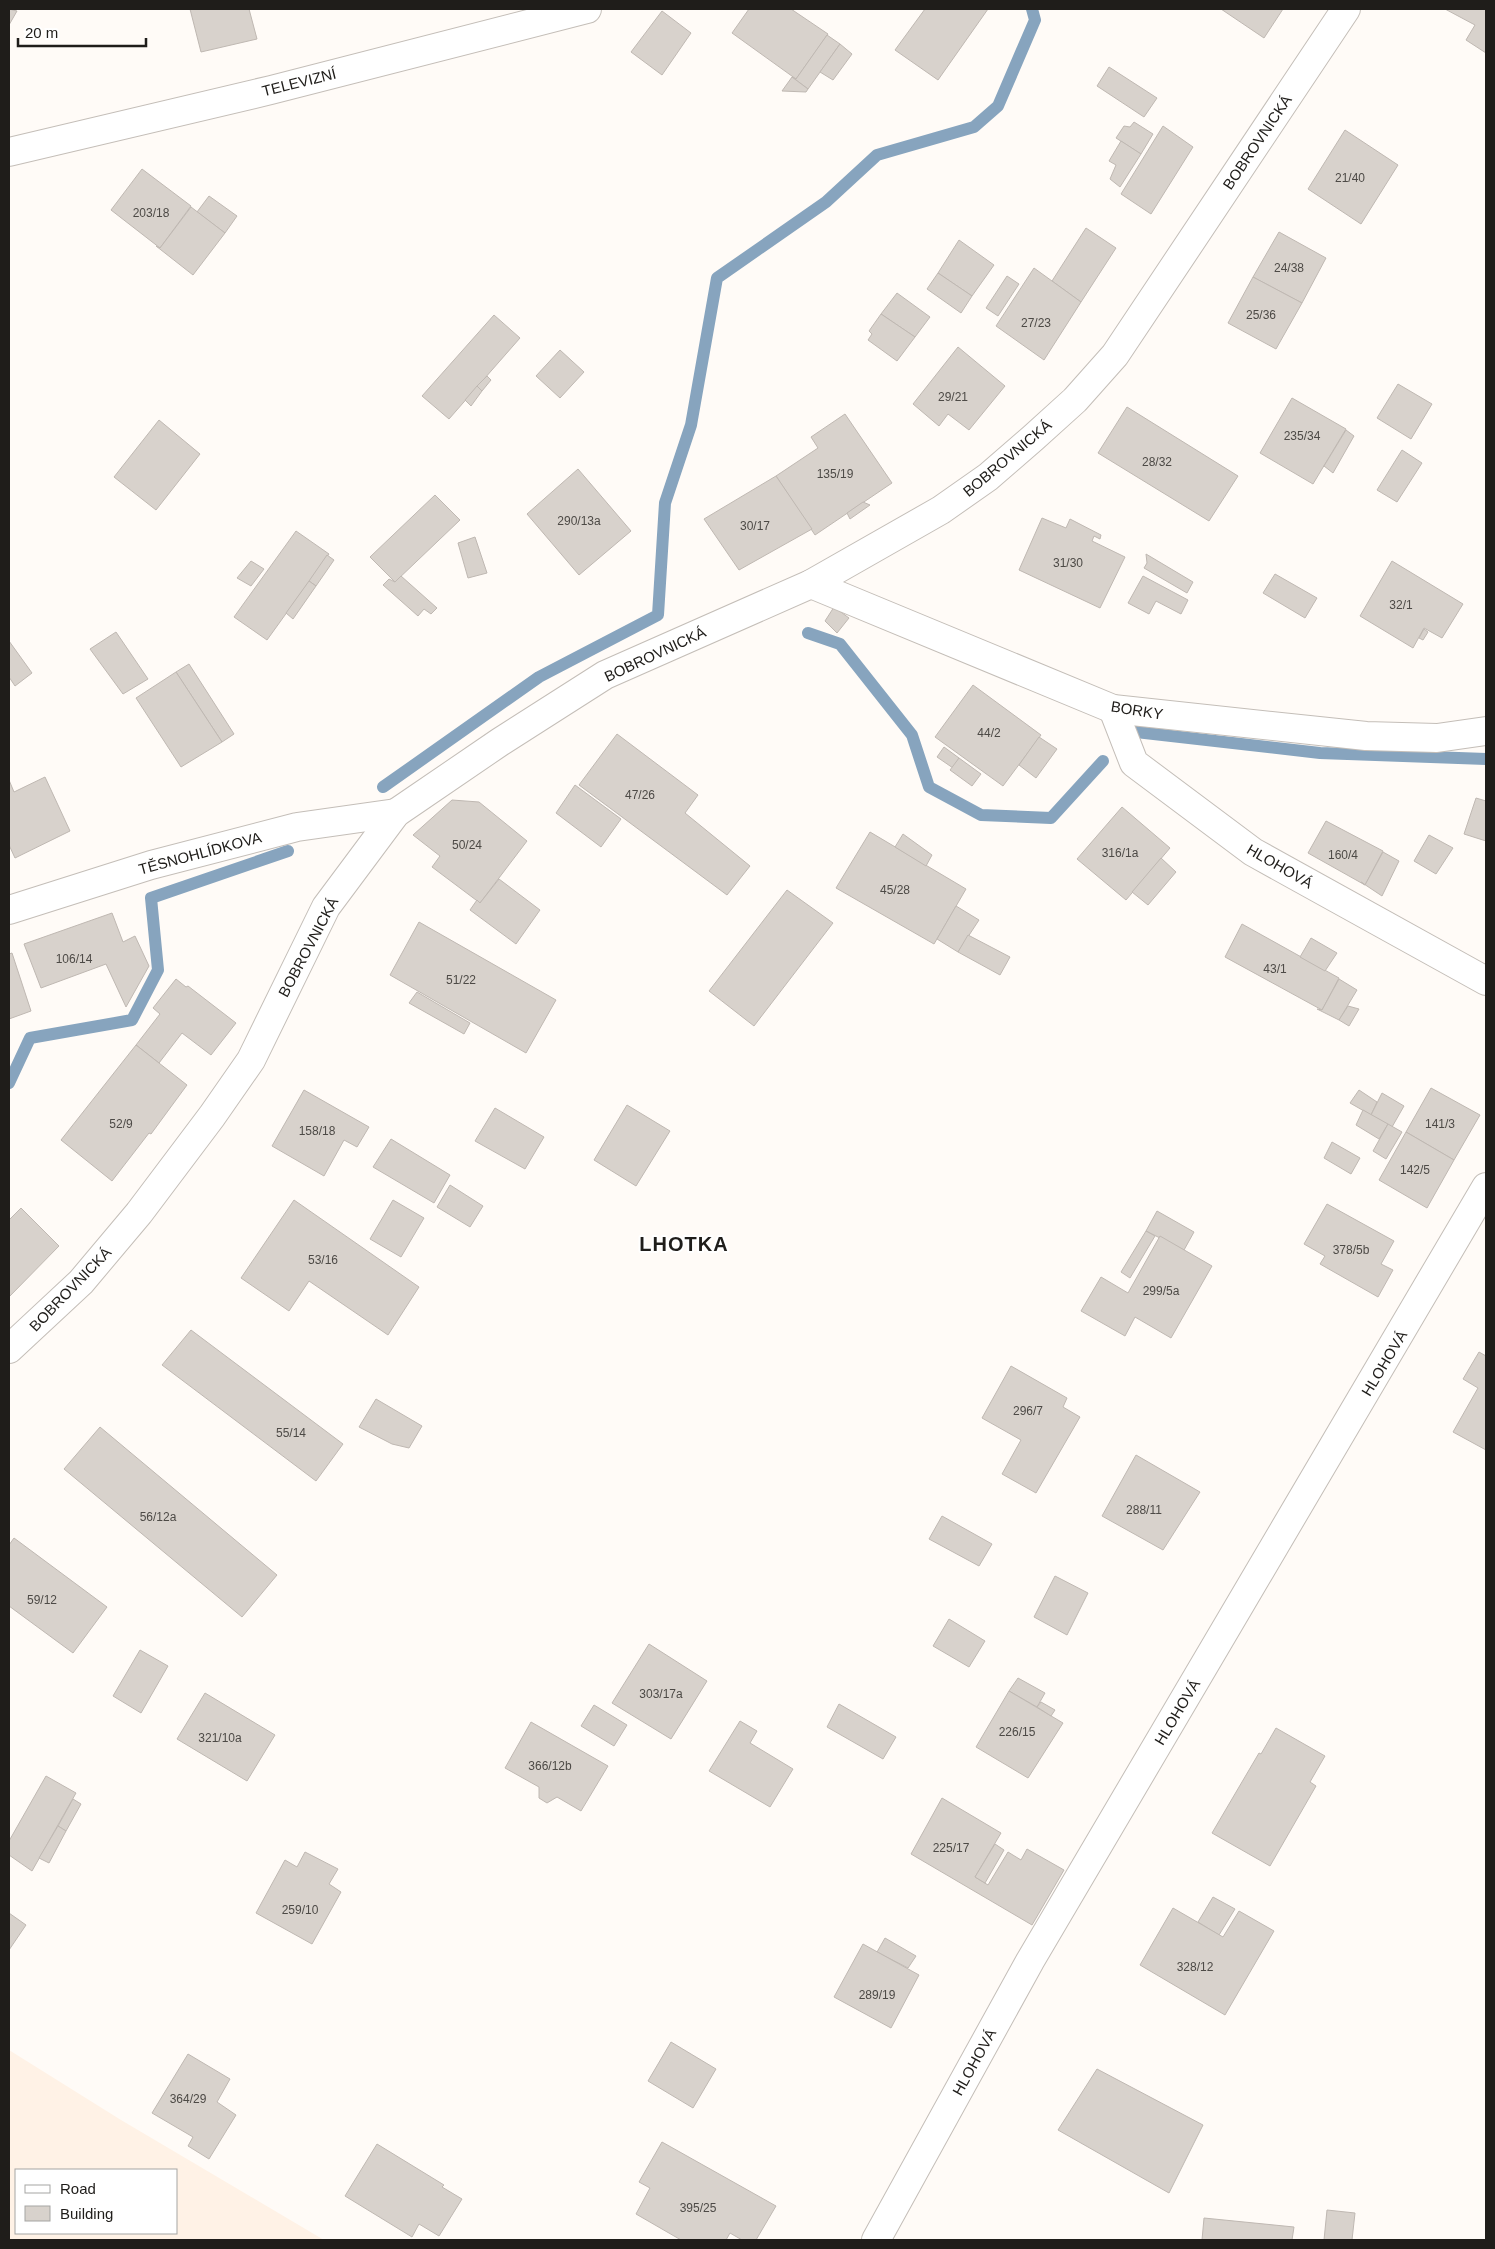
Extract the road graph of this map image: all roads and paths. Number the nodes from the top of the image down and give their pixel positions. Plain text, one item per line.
1 (587, 9) edge
2 (1346, 9) edge
3 (9, 152) edge
4 (811, 584) junction
5 (1113, 709) junction
6 (1486, 731) edge
7 (396, 813) junction
8 (9, 910) edge
9 (1486, 981) edge
10 (1486, 1188) edge
11 (9, 1349) edge
12 (876, 2240) edge

1 - 3 street, TELEVIZNÍ
2 - 4 street, BOBROVNICKÁ
4 - 5 street, BORKY
4 - 7 street, BOBROVNICKÁ
5 - 6 street, BORKY
5 - 9 street, HLOHOVÁ
7 - 8 street, TĚSNOHLÍDKOVA
7 - 11 street, BOBROVNICKÁ
10 - 12 street, HLOHOVÁ

